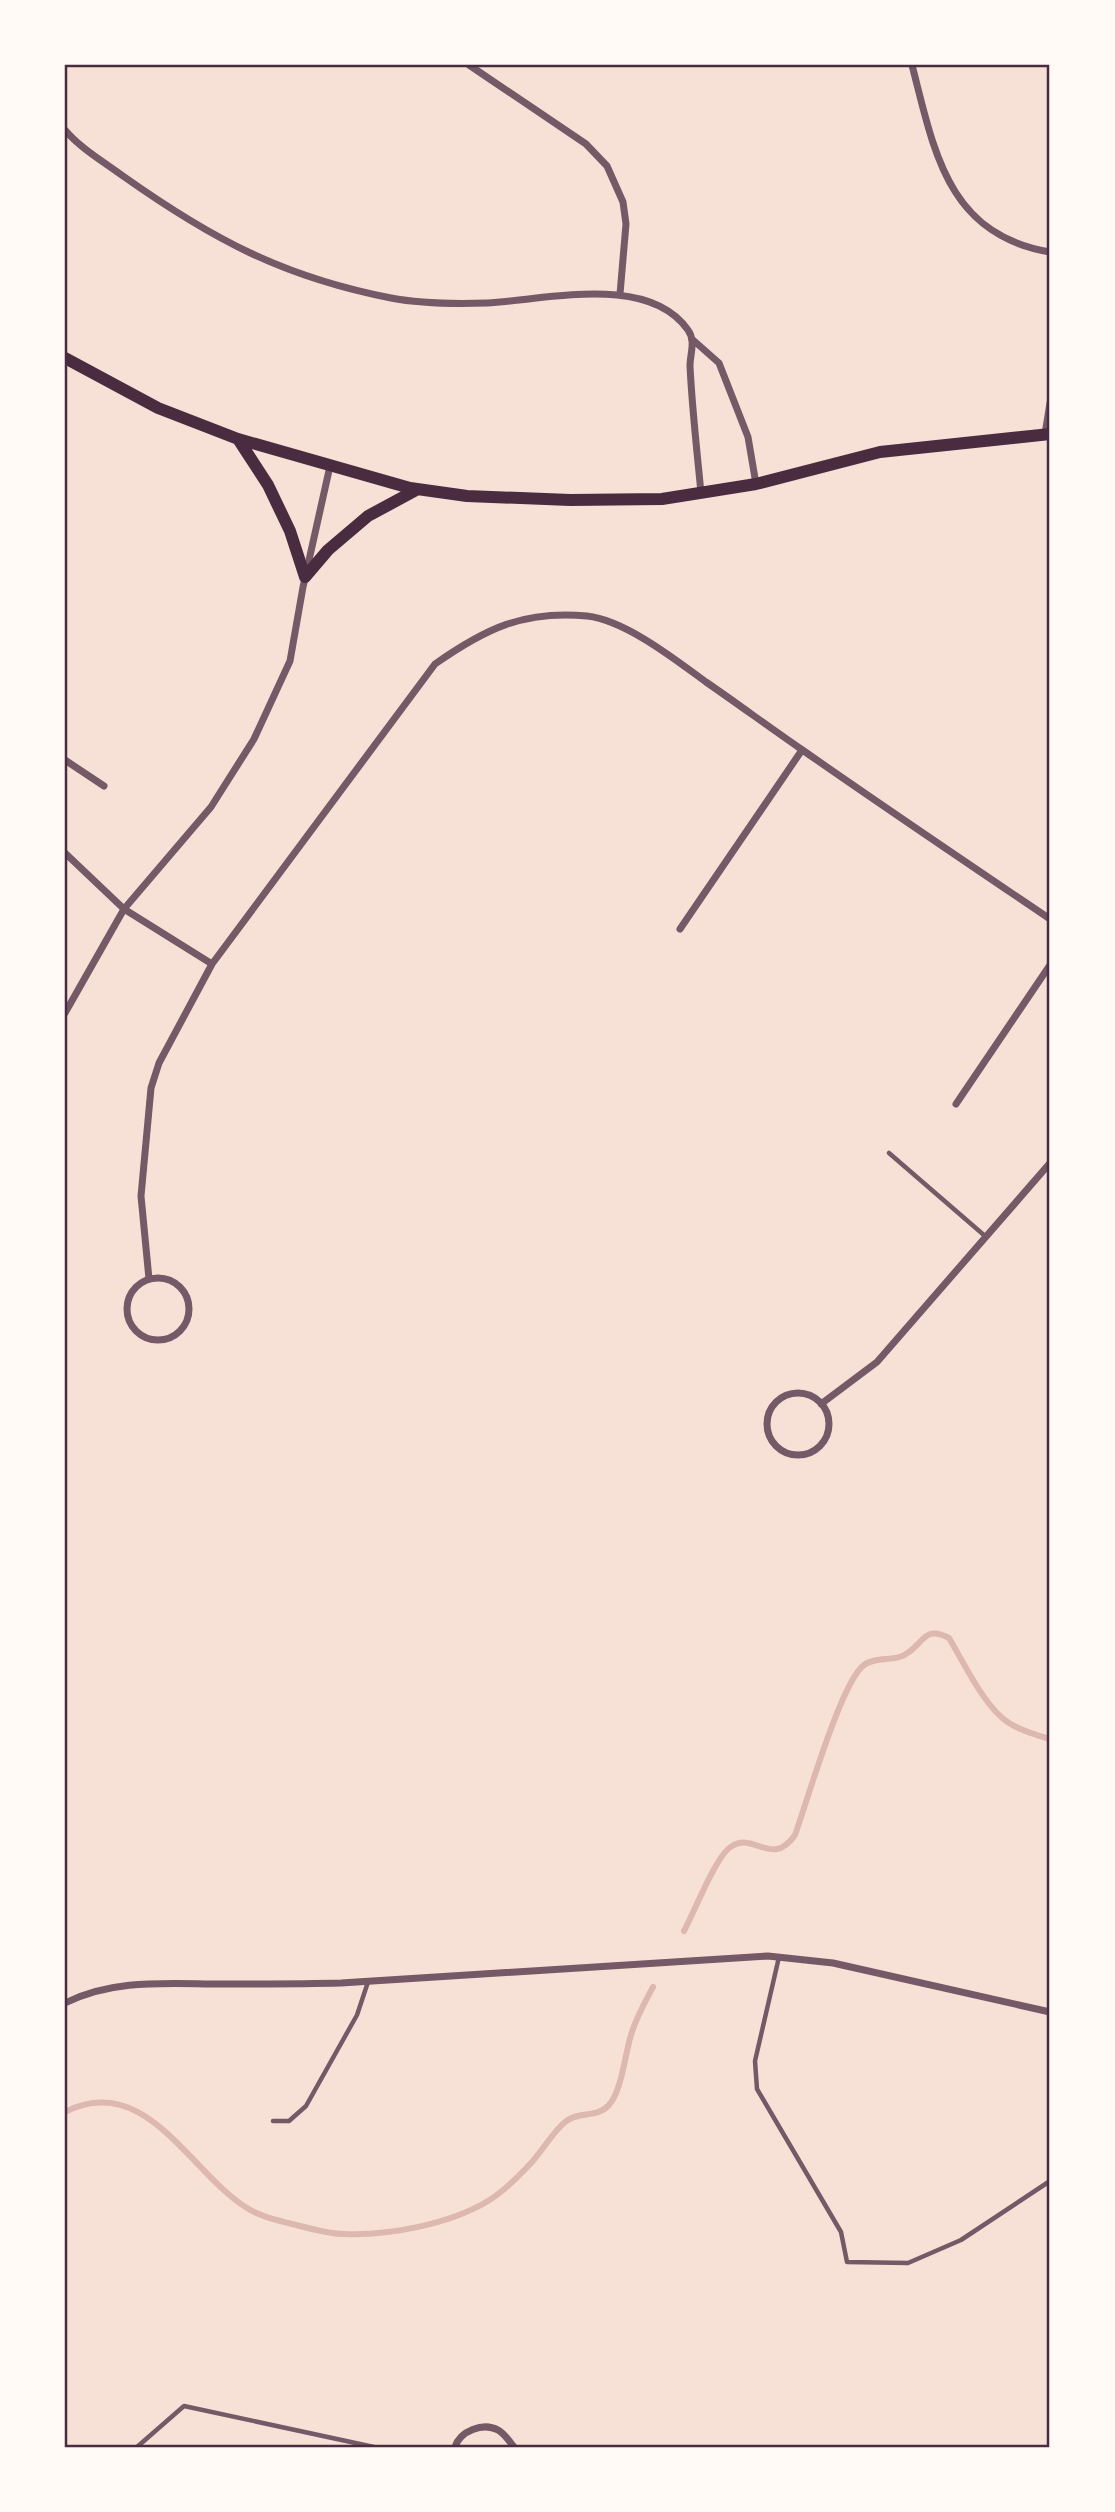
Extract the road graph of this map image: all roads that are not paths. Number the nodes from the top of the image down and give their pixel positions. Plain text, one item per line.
1 (469, 65) edge
2 (912, 65) edge
3 (65, 130) edge
4 (1050, 252) edge
5 (620, 294) junction
6 (693, 340) junction
7 (65, 358) edge
8 (1050, 403) edge
9 (1048, 434) edge
10 (238, 439) junction
11 (330, 466) junction
12 (756, 484) junction
13 (418, 489) junction
14 (701, 493) junction
15 (304, 577) junction
16 (802, 750) junction
17 (65, 760) edge
18 (104, 786) dead end
19 (65, 853) edge
20 (124, 909) junction
21 (1050, 919) edge
22 (680, 929) dead end
23 (212, 964) junction
24 (1050, 965) edge
25 (65, 1013) edge
26 (956, 1104) dead end
27 (888, 1153) dead end
28 (1050, 1163) edge
29 (986, 1237) junction
30 (149, 1279) junction
31 (821, 1404) junction
32 (779, 1957) junction
33 (368, 1981) junction
34 (65, 2003) edge
35 (1050, 2012) edge
36 (273, 2122) dead end
37 (1050, 2181) edge
38 (136, 2447) edge
39 (374, 2447) edge
40 (455, 2447) edge
41 (514, 2447) edge

1 - 5 street
2 - 4 street
3 - 5 street
5 - 6 street
6 - 12 street
6 - 14 street
7 - 10 main road
8 - 9 street
9 - 12 main road
10 - 11 main road
10 - 15 main road
11 - 13 main road
11 - 15 street
12 - 14 main road
13 - 14 main road
13 - 15 main road
15 - 20 street
16 - 21 street
16 - 22 street
16 - 23 street
17 - 18 street
19 - 20 street
20 - 23 street
20 - 25 street
23 - 30 street
24 - 26 street
27 - 29 lane
28 - 29 street
29 - 31 street
30 - 30 street
31 - 31 street
32 - 33 street
32 - 35 street
32 - 37 lane
33 - 34 street
33 - 36 lane
38 - 39 lane
40 - 41 street

